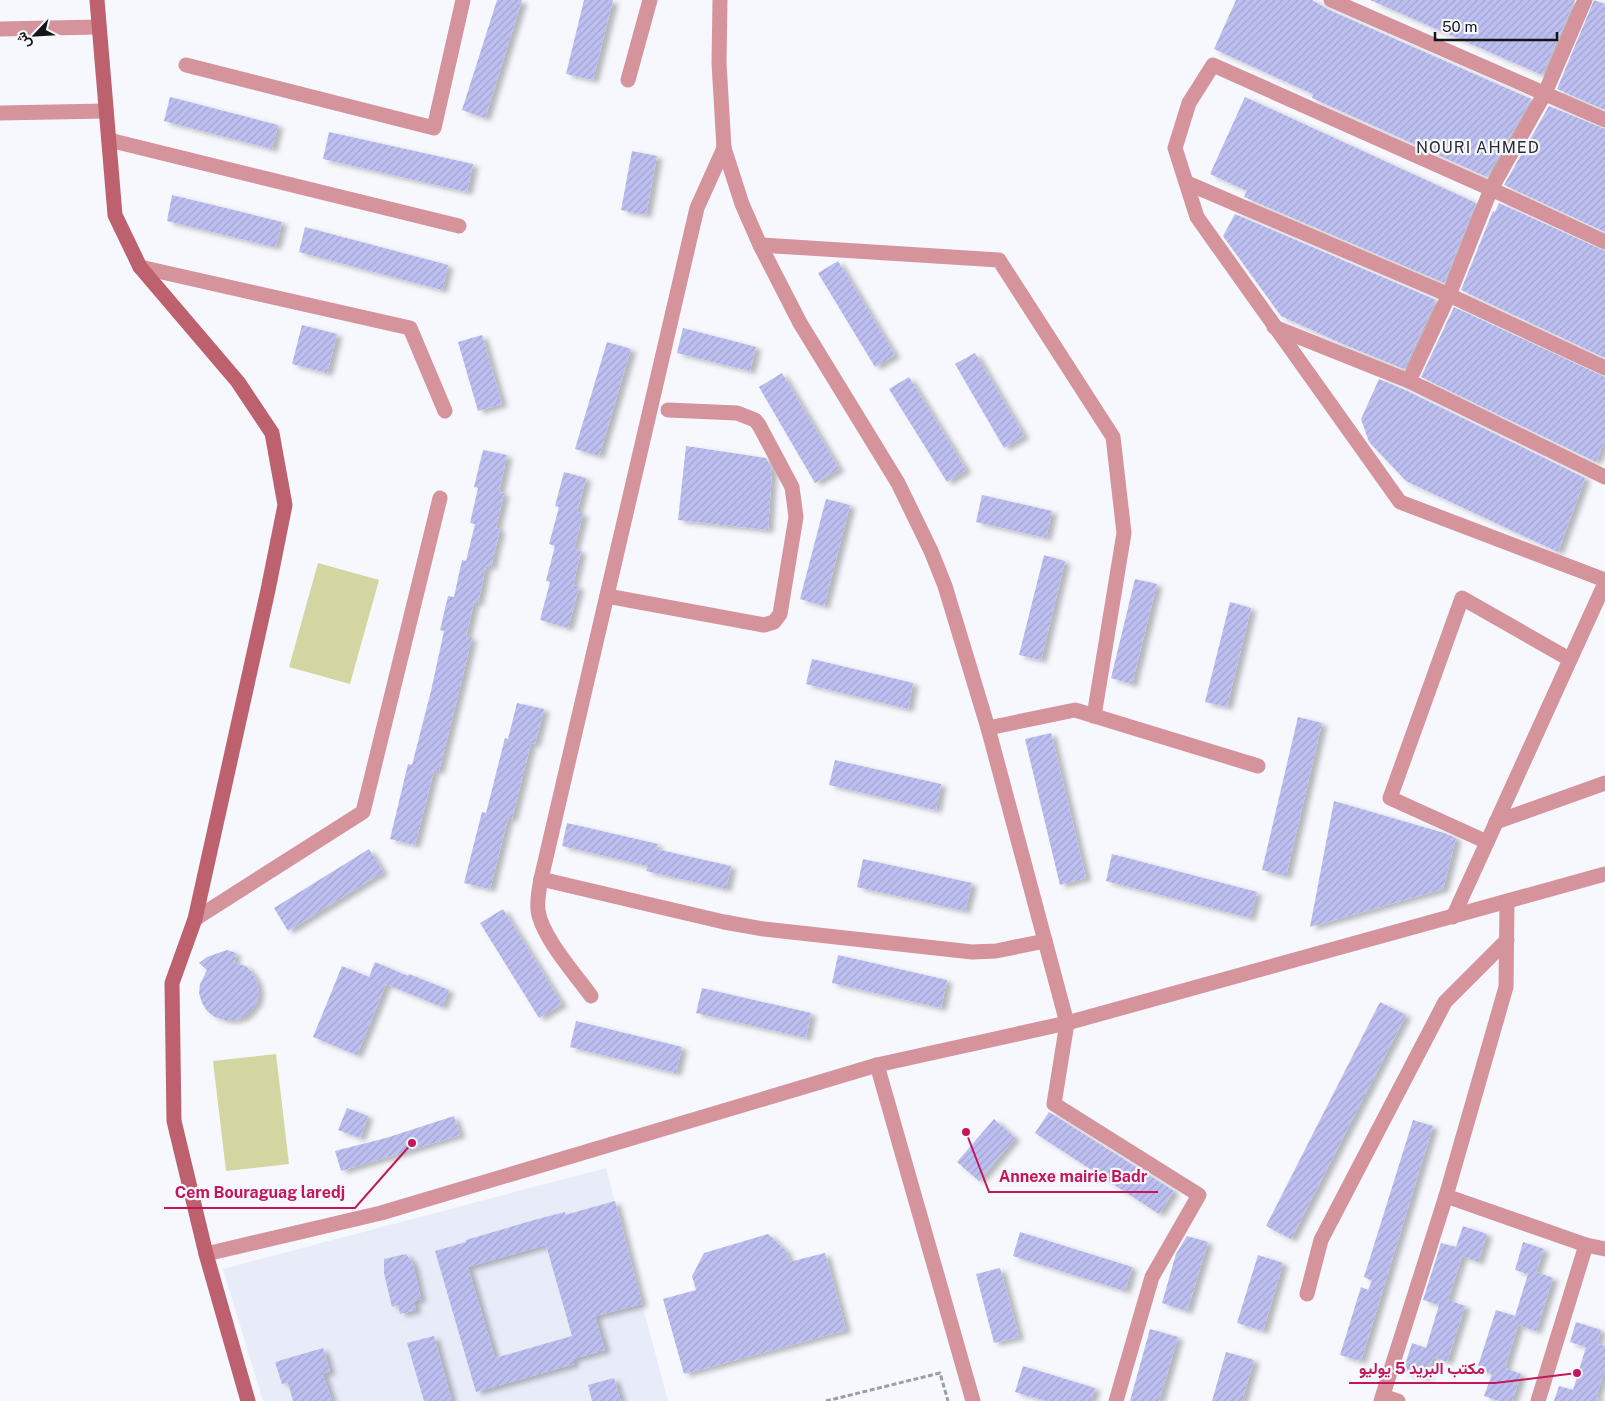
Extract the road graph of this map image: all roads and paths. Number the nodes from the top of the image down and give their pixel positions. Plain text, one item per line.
1 (97, 0) edge
2 (462, 0) edge
3 (650, 0) edge
4 (720, 0) edge
5 (1331, 0) edge
6 (1585, 0) edge
7 (99, 27) junction
8 (0, 29) edge
9 (186, 65) dead end
10 (628, 80) dead end
11 (1545, 93) junction
12 (106, 110) junction
13 (0, 113) edge
14 (1605, 120) edge
15 (109, 140) junction
16 (724, 148) junction
17 (1187, 183) junction
18 (1491, 188) junction
19 (459, 226) dead end
20 (1605, 242) edge
21 (760, 245) junction
22 (140, 267) junction
23 (1449, 294) junction
24 (1274, 327) junction
25 (1605, 368) edge
26 (1409, 381) junction
27 (668, 410) dead end
28 (445, 411) dead end
29 (1605, 478) edge
30 (440, 498) dead end
31 (1605, 582) edge
32 (607, 596) junction
33 (1569, 660) junction
34 (1094, 716) junction
35 (988, 728) junction
36 (1258, 766) dead end
37 (1605, 783) edge
38 (1496, 822) junction
39 (1486, 842) junction
40 (1605, 874) edge
41 (541, 879) junction
42 (1507, 902) junction
43 (1453, 917) junction
44 (195, 919) junction
45 (1507, 940) junction
46 (1045, 942) junction
47 (591, 996) dead end
48 (1068, 1023) junction
49 (877, 1065) junction
50 (1446, 1196) junction
51 (1586, 1245) junction
52 (1605, 1249) edge
53 (206, 1254) junction
54 (1307, 1294) dead end
55 (1382, 1398) edge
56 (248, 1401) edge
57 (826, 1401) edge
58 (948, 1401) edge
59 (973, 1401) edge
60 (1116, 1401) edge
61 (1398, 1401) edge
62 (1538, 1401) edge

1 - 7 main road
2 - 9 street
3 - 10 street
4 - 16 street
5 - 11 street
6 - 11 street
7 - 8 street
7 - 12 main road
11 - 14 street
11 - 18 street
12 - 13 street
12 - 15 main road
15 - 19 street
15 - 22 main road
16 - 21 street
16 - 32 street
17 - 18 street
17 - 23 street
17 - 24 street
18 - 20 street
18 - 23 street
21 - 34 street
21 - 35 street
22 - 28 street
22 - 44 main road
23 - 25 street
23 - 26 street
24 - 26 street
24 - 31 street
26 - 29 street
27 - 32 street
30 - 44 street
31 - 33 street
32 - 41 street
33 - 38 street
33 - 39 street
34 - 35 street
34 - 36 street
35 - 46 street
37 - 38 street
38 - 39 street
39 - 43 street
40 - 42 street
41 - 46 street
41 - 47 street
42 - 43 street
42 - 45 street
43 - 48 street
44 - 53 main road
45 - 50 street
45 - 54 street
46 - 48 street
48 - 49 street
48 - 60 street
49 - 53 street
49 - 59 street
50 - 51 street
50 - 55 street
51 - 52 street
51 - 62 street
53 - 56 main road
55 - 61 street
57 - 58 path

